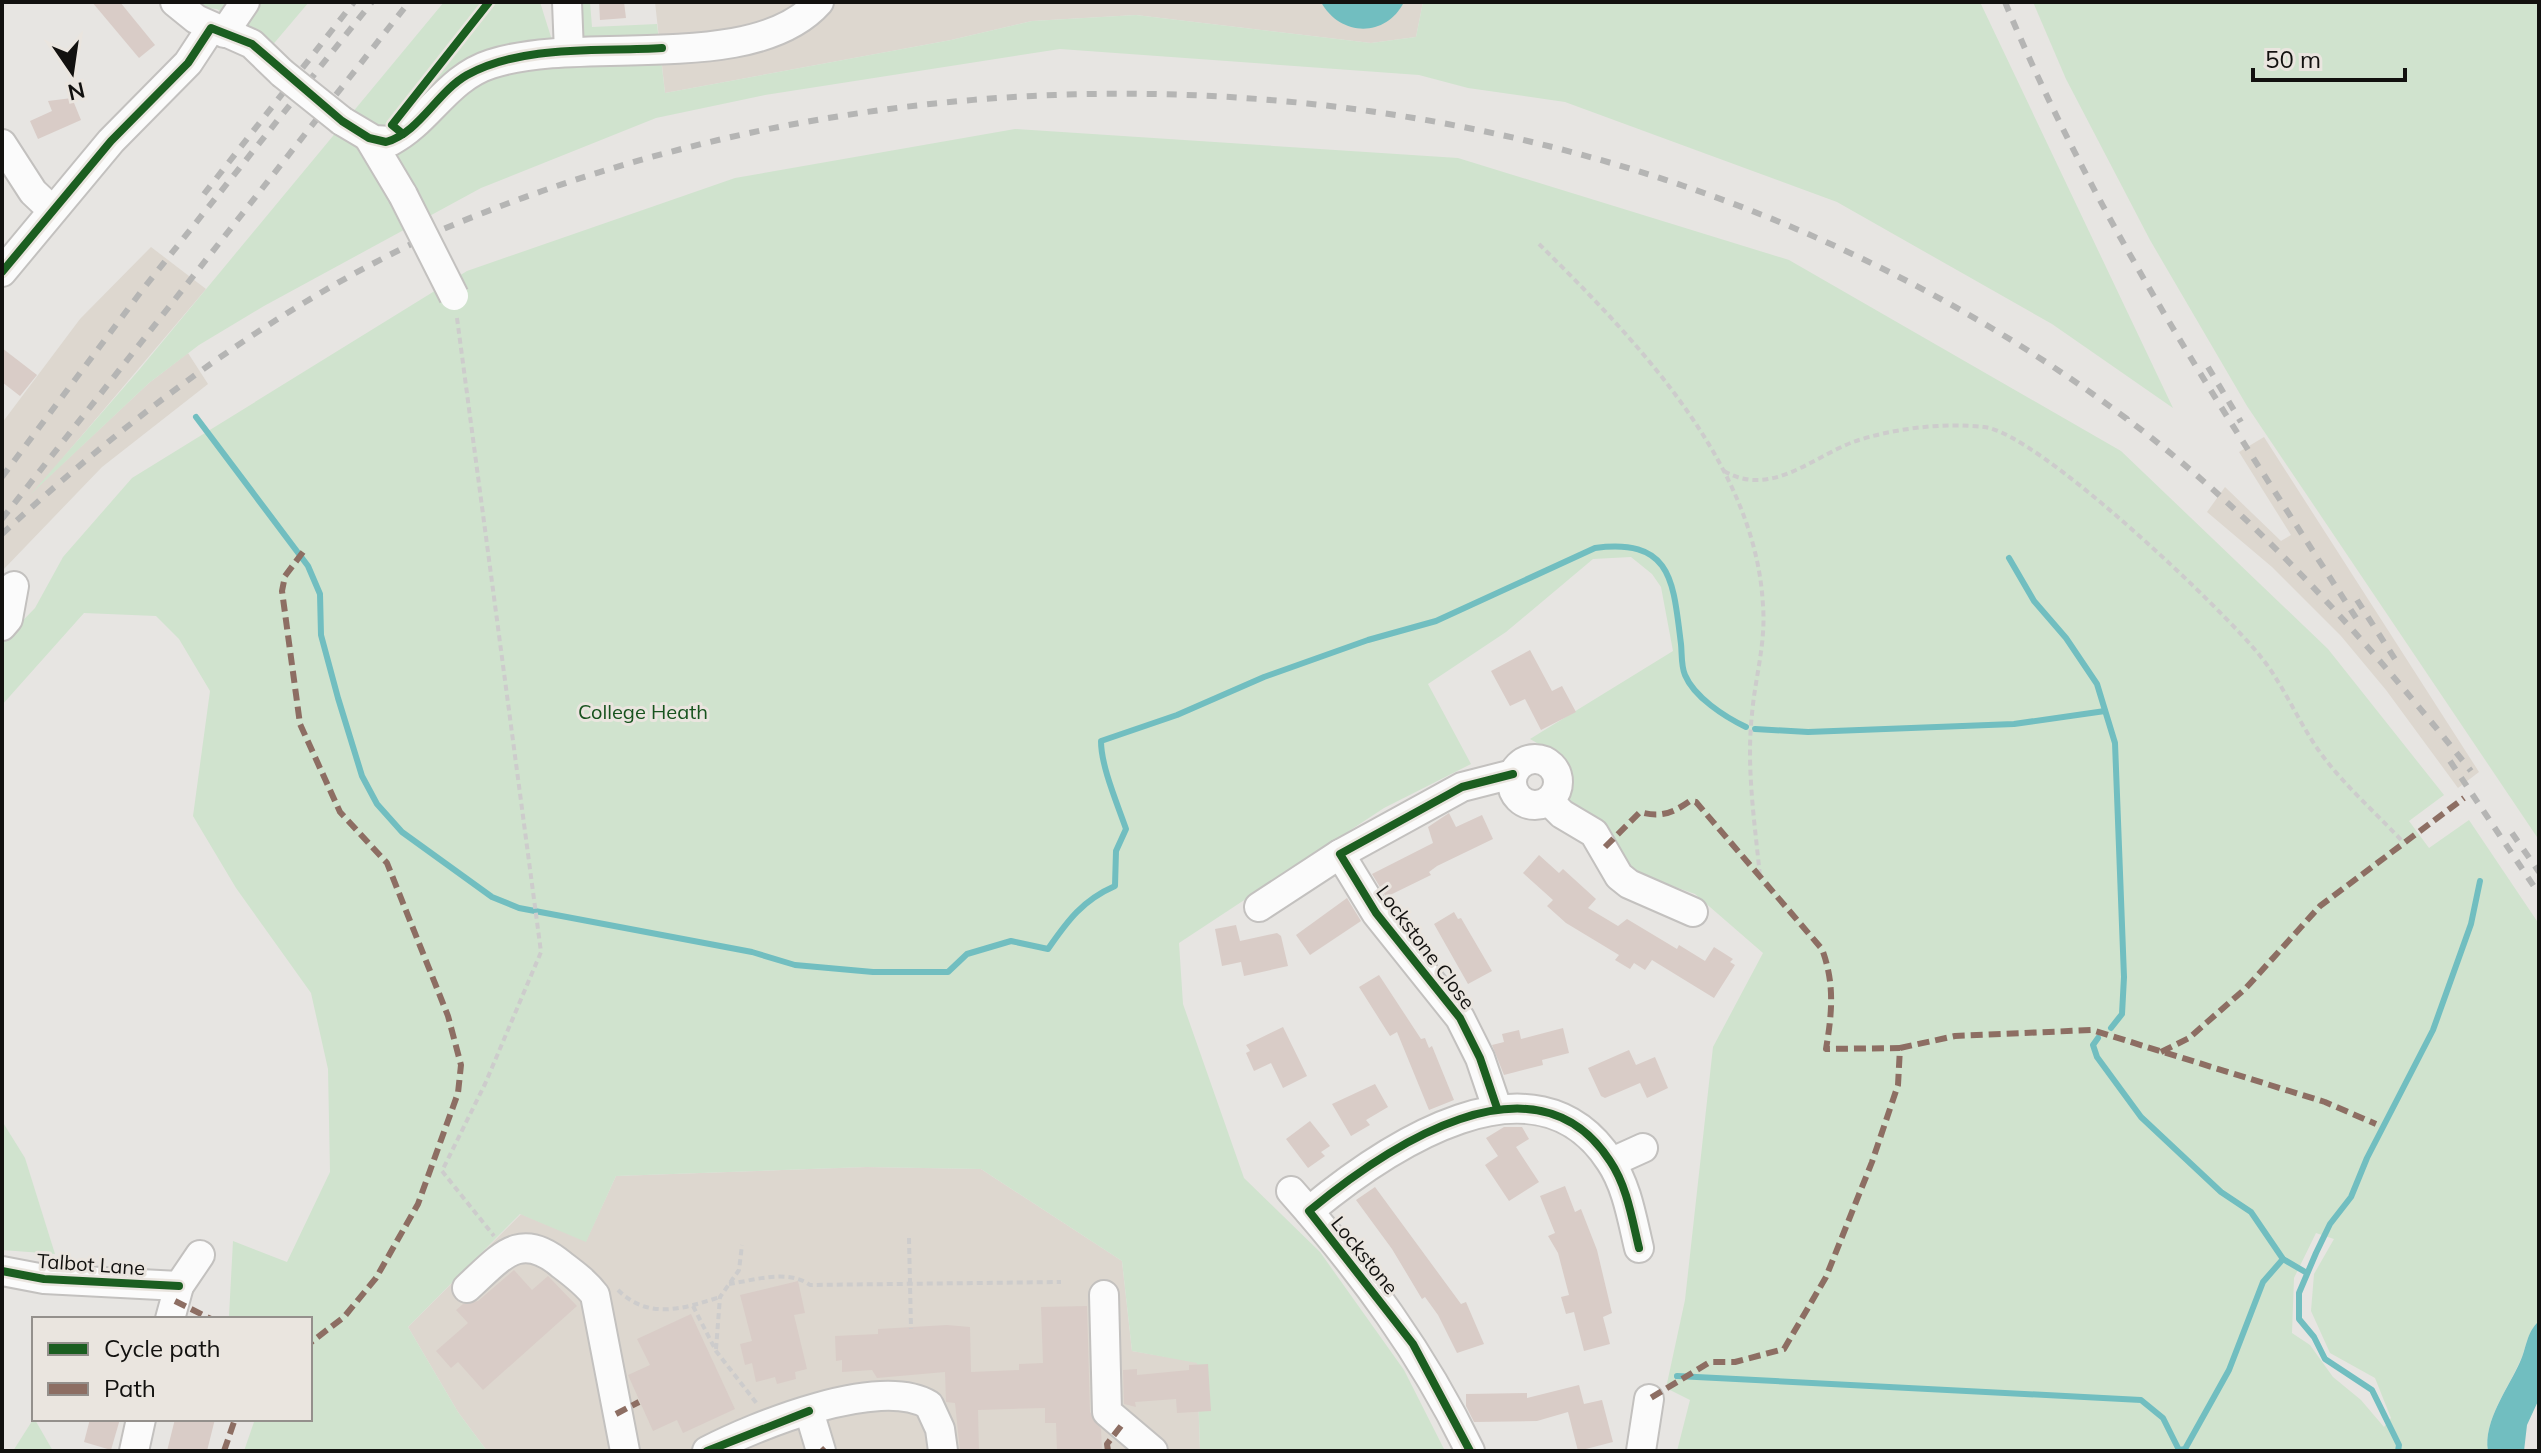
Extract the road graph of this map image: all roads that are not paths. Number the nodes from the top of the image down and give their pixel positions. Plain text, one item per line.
1 (175, 2) edge
2 (245, 2) edge
3 (567, 2) edge
4 (819, 2) edge
5 (218, 31) junction
6 (569, 52) junction
7 (369, 138) junction
8 (2, 144) edge
9 (52, 210) junction
10 (2, 272) edge
11 (454, 296) road end
12 (14, 586) dead end
13 (2, 626) edge
14 (1340, 854) junction
15 (1259, 907) dead end
16 (1693, 912) dead end
17 (1497, 1108) junction
18 (1643, 1148) dead end
19 (1612, 1162) junction
20 (1639, 1248) dead end
21 (200, 1255) dead end
22 (2, 1271) edge
23 (179, 1286) junction
24 (467, 1288) dead end
25 (1104, 1295) dead end
26 (171, 1317) edge
27 (1649, 1399) dead end
28 (809, 1411) junction
29 (141, 1421) edge
30 (134, 1451) edge
31 (625, 1451) edge
32 (707, 1451) edge
33 (821, 1451) edge
34 (943, 1451) edge
35 (1153, 1451) edge
36 (1470, 1451) edge
37 (1641, 1451) edge

1 - 5 street
2 - 5 street
3 - 6 street
4 - 6 street
5 - 7 street, bridge
5 - 9 street
6 - 7 street
7 - 11 street, bridge
8 - 9 street
9 - 10 street
12 - 13 street
14 - 15 street
14 - 16 street
14 - 17 street, Lockstone Close
17 - 19 street, Lockstone
17 - 36 street, Lockstone
18 - 19 street
19 - 20 street, Lockstone
21 - 23 street
22 - 23 street, Talbot Lane
23 - 26 street
24 - 31 street
25 - 35 street
27 - 37 street
28 - 32 street
28 - 33 street
28 - 34 street
29 - 30 street

